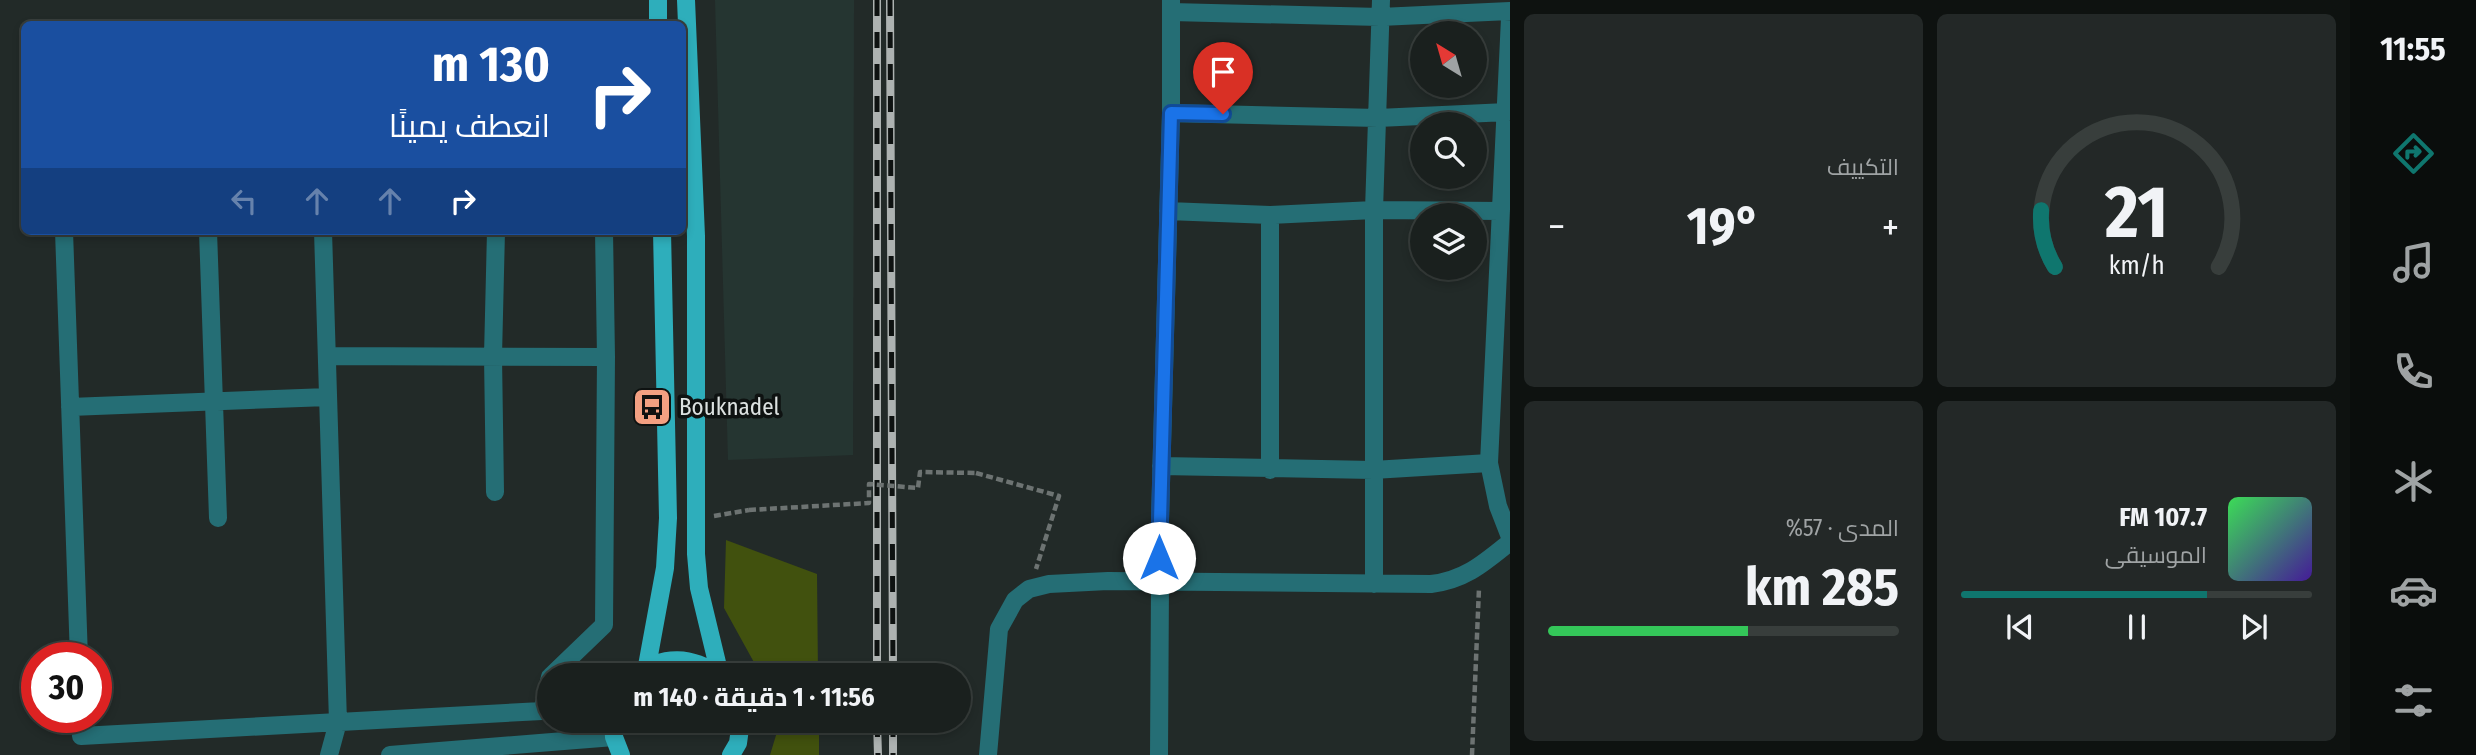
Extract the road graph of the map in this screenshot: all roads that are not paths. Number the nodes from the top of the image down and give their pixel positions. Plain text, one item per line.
1 (658, 0) edge
2 (686, 0) edge
3 (1171, 6) edge
4 (1381, 9) edge
5 (1510, 11) edge
6 (1510, 18) edge
7 (658, 21) edge
8 (1509, 75) edge
9 (1507, 112) junction
10 (1171, 113) junction
11 (1378, 118) junction
12 (1168, 211) junction
13 (1374, 211) junction
14 (1501, 211) junction
15 (1270, 215) junction
16 (64, 235) edge
17 (208, 235) edge
18 (323, 235) edge
19 (496, 235) edge
20 (604, 235) edge
21 (662, 235) edge
22 (327, 356) junction
23 (493, 356) junction
24 (606, 357) junction
25 (328, 397) junction
26 (216, 401) junction
27 (70, 407) junction
28 (1489, 463) junction
29 (1161, 466) junction
30 (1270, 470) junction
31 (1373, 470) junction
32 (495, 492) dead end
33 (218, 517) dead end
34 (1510, 540) edge
35 (1153, 583) junction
36 (1374, 584) junction
37 (78, 642) edge
38 (564, 663) edge
39 (643, 663) edge
40 (658, 663) edge
41 (700, 663) edge
42 (717, 663) edge
43 (537, 710) edge
44 (338, 722) junction
45 (81, 733) edge
46 (580, 733) edge
47 (615, 733) edge
48 (739, 733) edge
49 (329, 755) edge
50 (390, 755) edge
51 (621, 755) edge
52 (731, 755) edge
53 (988, 755) edge
54 (1158, 755) edge

1 - 7 main road
2 - 42 main road
3 - 4 street
3 - 10 street
4 - 5 street
4 - 11 street
6 - 8 street
8 - 9 street
9 - 11 street
9 - 14 street
10 - 11 street
10 - 12 street
11 - 13 street
12 - 15 street
12 - 29 street
13 - 14 street
13 - 15 street
13 - 31 street
14 - 28 street
15 - 30 street
16 - 27 street
17 - 26 street
18 - 22 street
19 - 23 street
20 - 24 street
21 - 39 main road
22 - 23 street
22 - 25 street
23 - 24 street
23 - 32 street
24 - 38 street
25 - 26 street
25 - 44 street
26 - 27 street
26 - 33 street
27 - 37 street
28 - 31 street
28 - 34 street
29 - 30 street
29 - 35 street
30 - 31 street
31 - 36 street
34 - 36 street
35 - 36 street
35 - 53 street
35 - 54 street
40 - 41 main road
43 - 44 street
44 - 45 street
44 - 49 street
46 - 50 street
47 - 51 main road
48 - 52 main road

